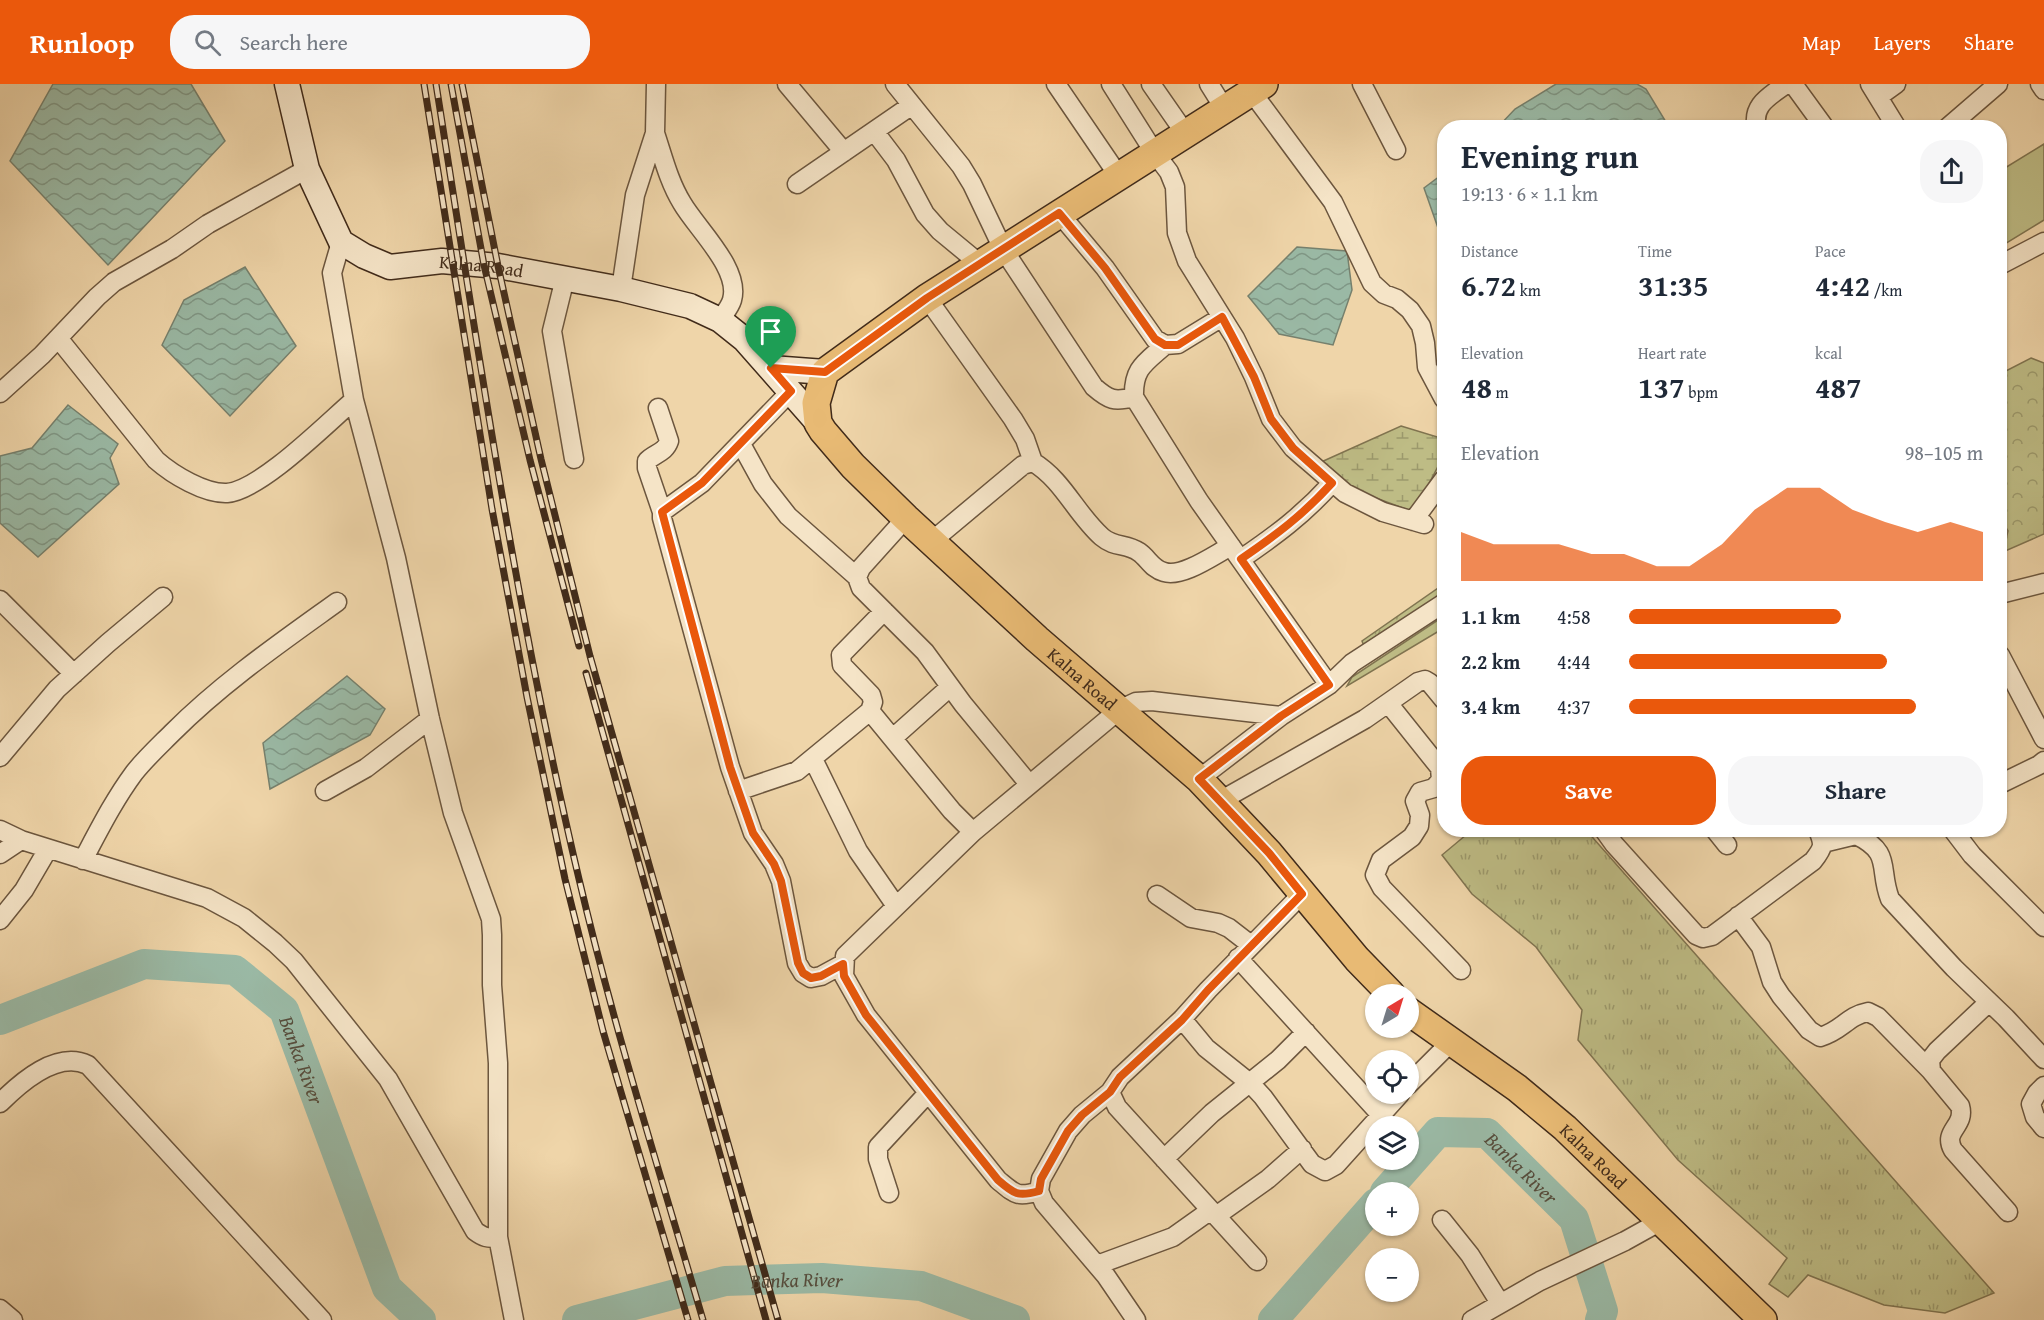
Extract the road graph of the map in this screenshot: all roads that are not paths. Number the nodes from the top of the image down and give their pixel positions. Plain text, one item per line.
1 (287, 84) edge
2 (656, 84) edge
3 (787, 84) edge
4 (895, 84) edge
5 (1056, 84) edge
6 (1111, 84) edge
7 (1151, 84) edge
8 (1209, 84) edge
9 (1362, 84) edge
10 (1786, 84) edge
11 (1792, 84) edge
12 (1896, 84) edge
13 (1998, 84) edge
14 (2040, 84) edge
15 (1257, 88) edge
16 (2044, 90) edge
17 (1874, 91) edge
18 (912, 105) junction
19 (1224, 108) junction
20 (1756, 120) edge
21 (1819, 120) edge
22 (1892, 120) edge
23 (1956, 120) edge
24 (874, 131) junction
25 (655, 133) junction
26 (1185, 133) junction
27 (1396, 150) dead end
28 (844, 152) junction
29 (1154, 152) junction
30 (307, 169) junction
31 (1118, 175) junction
32 (797, 184) dead end
33 (1059, 213) junction
34 (341, 242) junction
35 (2044, 242) edge
36 (1003, 249) junction
37 (2007, 261) edge
38 (980, 264) junction
39 (565, 278) junction
40 (621, 288) junction
41 (927, 298) junction
42 (1222, 317) junction
43 (720, 320) junction
44 (58, 338) junction
45 (1165, 345) junction
46 (771, 368) junction
47 (825, 372) junction
48 (1437, 387) edge
49 (791, 391) junction
50 (0, 393) edge
51 (1134, 397) junction
52 (354, 400) junction
53 (658, 408) dead end
54 (818, 423) junction
55 (741, 444) junction
56 (574, 459) dead end
57 (1033, 462) junction
58 (1332, 483) junction
59 (1437, 491) edge
60 (662, 512) junction
61 (906, 518) junction
62 (932, 542) junction
63 (1236, 553) junction
64 (858, 577) junction
65 (2044, 583) edge
66 (2007, 592) edge
67 (163, 597) dead end
68 (0, 600) edge
69 (337, 602) dead end
70 (1437, 608) edge
71 (884, 611) junction
72 (2007, 668) edge
73 (74, 674) junction
74 (1329, 685) junction
75 (950, 687) junction
76 (1437, 692) edge
77 (1388, 703) junction
78 (1119, 710) junction
79 (870, 711) junction
80 (1281, 716) junction
81 (430, 719) junction
82 (894, 737) junction
83 (2044, 739) edge
84 (0, 757) edge
85 (813, 759) junction
86 (2044, 761) edge
87 (1437, 764) edge
88 (1199, 779) junction
89 (2007, 781) edge
90 (1029, 784) junction
91 (1437, 785) edge
92 (325, 791) dead end
93 (738, 791) junction
94 (1220, 801) junction
95 (0, 830) edge
96 (973, 832) junction
97 (1609, 837) edge
98 (1720, 837) edge
99 (1821, 837) edge
100 (1865, 837) edge
101 (1958, 837) edge
102 (21, 840) junction
103 (1727, 845) dead end
104 (48, 849) junction
105 (0, 854) edge
106 (83, 860) junction
107 (1302, 894) junction
108 (1157, 895) dead end
109 (896, 906) junction
110 (1738, 916) junction
111 (0, 920) edge
112 (2044, 927) edge
113 (1251, 945) junction
114 (1238, 958) junction
115 (843, 964) junction
116 (1461, 970) dead end
117 (1381, 984) edge
118 (1989, 1002) junction
119 (1419, 1019) edge
120 (1182, 1020) junction
121 (1306, 1032) junction
122 (1451, 1042) junction
123 (2044, 1059) edge
124 (1931, 1071) junction
125 (1419, 1074) edge
126 (1251, 1084) junction
127 (2044, 1086) edge
128 (1110, 1092) junction
129 (928, 1093) junction
130 (0, 1103) edge
131 (1390, 1104) edge
132 (1380, 1114) junction
133 (2044, 1128) edge
134 (1302, 1149) junction
135 (1164, 1159) junction
136 (1039, 1191) junction
137 (889, 1193) dead end
138 (2008, 1212) dead end
139 (1213, 1213) junction
140 (1442, 1220) dead end
141 (1661, 1221) junction
142 (498, 1237) junction
143 (1257, 1261) dead end
144 (1097, 1265) junction
145 (1500, 1303) junction
146 (0, 1309) edge
147 (13, 1320) edge
148 (322, 1320) edge
149 (514, 1320) edge
150 (1136, 1320) edge
151 (1472, 1320) edge
152 (1763, 1320) edge

1 - 30 street
2 - 25 street
3 - 28 street
4 - 18 street
5 - 31 street
6 - 29 street
7 - 26 street
8 - 19 street
9 - 27 street
10 - 20 street
11 - 21 street
12 - 17 street
13 - 23 street
14 - 16 street
15 - 19 main road
15 - 48 street
17 - 22 street
18 - 24 street
18 - 36 street
19 - 26 main road
24 - 28 street
24 - 38 street
25 - 40 street
25 - 43 street
26 - 29 main road
28 - 32 street
29 - 31 main road
29 - 42 street
30 - 34 street
30 - 44 street
31 - 33 main road
33 - 36 main road
33 - 45 street
34 - 39 street, Kalna Road
34 - 52 street
35 - 37 street
36 - 38 main road
36 - 51 street
38 - 41 main road
39 - 40 street, Kalna Road
39 - 56 street
40 - 43 street, Kalna Road
41 - 47 main road
41 - 57 street
42 - 45 street
42 - 58 street
43 - 46 street, Kalna Road
44 - 50 street
44 - 52 street
45 - 51 street
46 - 47 street
46 - 49 street, Kalna Road
47 - 54 main road
49 - 54 street, Kalna Road
49 - 55 street
51 - 63 street
52 - 81 street
53 - 60 street
54 - 61 main road, Kalna Road
55 - 60 street
55 - 64 street
57 - 62 street
57 - 63 street
58 - 59 street
58 - 63 street
60 - 93 street
61 - 62 main road, Kalna Road
61 - 64 street
62 - 78 main road, Kalna Road
63 - 74 street
64 - 71 street
65 - 66 street
67 - 73 street
68 - 73 street
69 - 106 street
70 - 74 street
71 - 75 street
71 - 79 street
72 - 83 street
73 - 84 street
74 - 80 street
75 - 82 street
75 - 90 street
76 - 77 street
77 - 87 street
77 - 94 street
78 - 80 street
78 - 88 main road, Kalna Road
78 - 90 street
79 - 82 street
79 - 85 street
80 - 88 street
81 - 92 street
81 - 142 street
82 - 96 street
85 - 93 street
85 - 109 street
86 - 89 street
88 - 94 main road, Kalna Road
90 - 96 street
91 - 116 street
93 - 115 street
94 - 107 main road, Kalna Road
95 - 102 street
96 - 109 street
97 - 110 street
98 - 103 street
99 - 110 street
100 - 118 street
101 - 112 street
102 - 104 street
102 - 105 street
104 - 106 street
104 - 111 street
106 - 142 street
107 - 113 street
107 - 117 main road, Kalna Road
108 - 113 street
109 - 115 street
110 - 124 street
113 - 114 street
114 - 120 street
114 - 121 street
115 - 129 street
118 - 123 street
118 - 124 street
119 - 122 main road, Kalna Road
120 - 126 street
120 - 128 street
121 - 126 street
121 - 132 street
122 - 125 street
122 - 141 main road, Kalna Road
124 - 138 street
126 - 134 street
126 - 135 street
127 - 133 street
128 - 135 street
128 - 136 street
129 - 136 street
129 - 137 street
130 - 148 street
131 - 132 street
132 - 134 street
134 - 139 street
135 - 139 street
136 - 144 street
139 - 143 street
139 - 144 street
140 - 145 street
141 - 145 street
141 - 152 main road, Kalna Road
142 - 149 street
144 - 150 street
145 - 151 street
146 - 147 street

